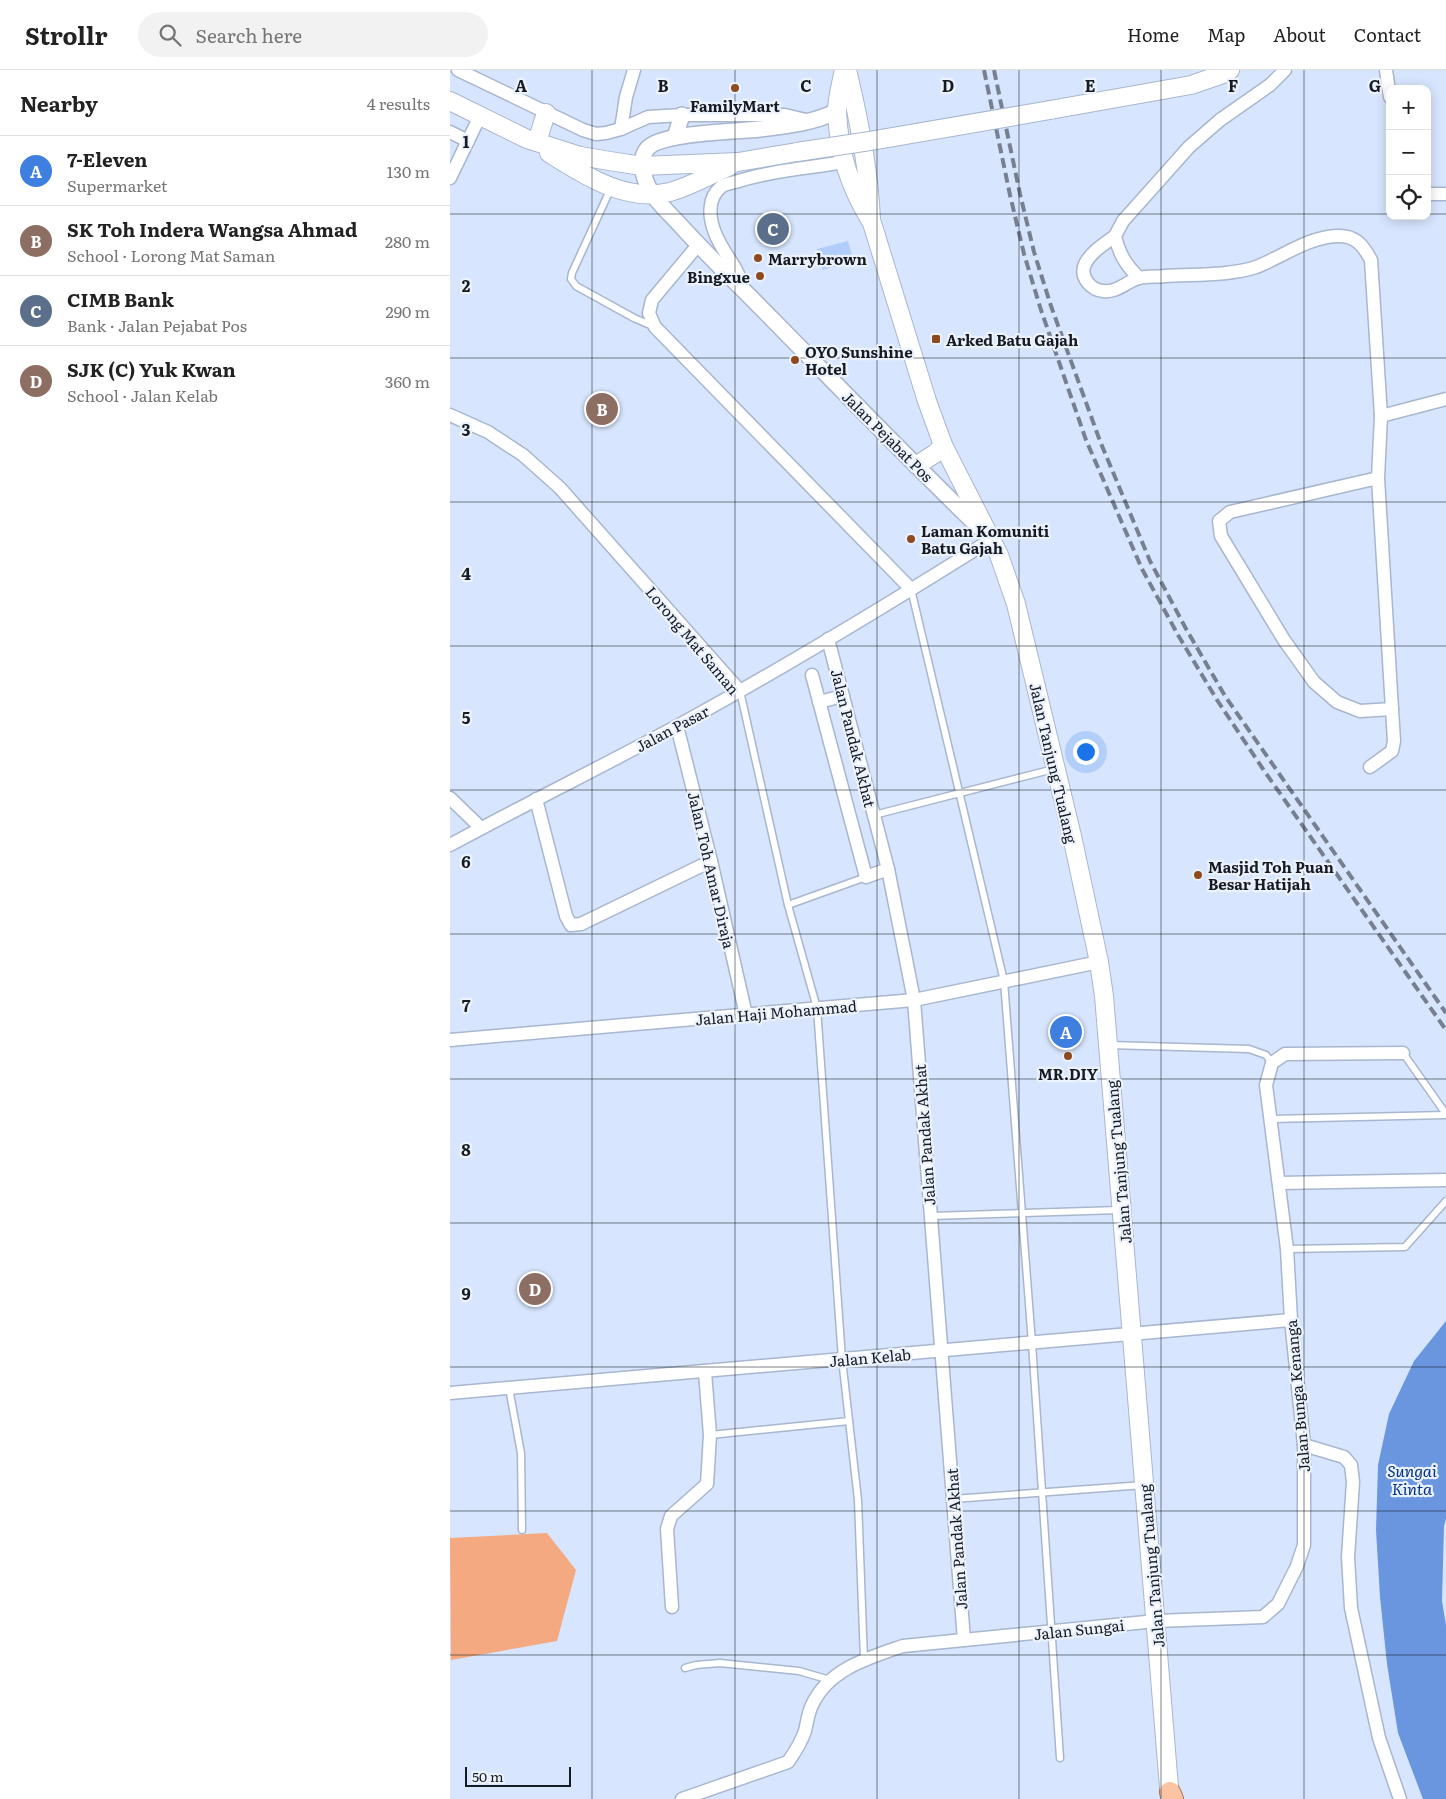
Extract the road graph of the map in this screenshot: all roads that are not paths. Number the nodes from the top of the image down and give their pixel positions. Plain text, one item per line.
1 (458, 70) edge
2 (634, 70) edge
3 (846, 70) edge
4 (1230, 70) edge
5 (1285, 70) edge
6 (1386, 70) edge
7 (1388, 85) edge
8 (450, 101) edge
9 (837, 111) junction
10 (546, 112) junction
11 (480, 116) junction
12 (682, 116) junction
13 (810, 121) junction
14 (621, 129) junction
15 (450, 132) edge
16 (675, 137) junction
17 (468, 141) junction
18 (532, 141) junction
19 (738, 162) junction
20 (844, 162) junction
21 (642, 166) junction
22 (450, 178) edge
23 (612, 187) junction
24 (653, 194) junction
25 (1431, 194) edge
26 (1446, 194) edge
27 (872, 223) junction
28 (1115, 236) junction
29 (698, 245) junction
30 (1139, 278) junction
31 (744, 290) junction
32 (655, 327) junction
33 (1446, 399) edge
34 (450, 415) edge
35 (1381, 416) junction
36 (943, 445) junction
37 (917, 465) junction
38 (1378, 478) junction
39 (992, 539) junction
40 (912, 589) junction
41 (828, 639) junction
42 (812, 675) dead end
43 (740, 691) junction
44 (843, 696) junction
45 (819, 702) junction
46 (1392, 709) junction
47 (677, 726) junction
48 (1370, 767) dead end
49 (1056, 769) junction
50 (960, 793) junction
51 (450, 798) edge
52 (536, 800) junction
53 (874, 815) junction
54 (480, 828) junction
55 (450, 845) edge
56 (712, 861) junction
57 (888, 869) junction
58 (866, 877) junction
59 (788, 905) junction
60 (1099, 962) junction
61 (1004, 981) junction
62 (914, 1000) junction
63 (818, 1008) junction
64 (746, 1015) junction
65 (450, 1040) edge
66 (1108, 1045) junction
67 (1403, 1053) joint
68 (1272, 1063) junction
69 (1446, 1115) edge
70 (1271, 1119) junction
71 (1446, 1180) edge
72 (1279, 1183) junction
73 (1446, 1201) edge
74 (1122, 1210) junction
75 (1022, 1213) junction
76 (931, 1216) junction
77 (1287, 1249) junction
78 (1291, 1320) junction
79 (1132, 1334) junction
80 (1032, 1343) junction
81 (941, 1351) junction
82 (842, 1359) junction
83 (705, 1372) junction
84 (509, 1388) junction
85 (450, 1393) edge
86 (849, 1421) junction
87 (710, 1435) junction
88 (1304, 1445) junction
89 (1145, 1485) junction
90 (1042, 1493) junction
91 (953, 1499) junction
92 (522, 1530) dead end
93 (1278, 1604) joint
94 (672, 1607) dead end
95 (1156, 1621) junction
96 (1051, 1632) junction
97 (964, 1640) junction
98 (864, 1659) junction
99 (685, 1668) dead end
100 (830, 1680) junction
101 (1060, 1758) dead end
102 (1171, 1797) edge
103 (682, 1799) edge
104 (1400, 1799) edge

1 - 10 street
2 - 14 street
3 - 9 main road
3 - 27 main road
4 - 19 main road, bridge
5 - 28 street
6 - 7 street
8 - 11 main road
9 - 13 street
9 - 20 main road
10 - 14 street
10 - 18 main road
11 - 17 street
11 - 18 main road
12 - 13 street
12 - 14 street
12 - 16 street
13 - 16 street
13 - 20 street
15 - 17 street
16 - 21 street
17 - 22 street
18 - 21 main road
18 - 23 main road
19 - 21 main road
19 - 24 main road
20 - 27 main road
20 - 31 street
21 - 24 street, Jalan Pejabat Pos
23 - 24 main road
23 - 32 lane
24 - 29 street, Jalan Pejabat Pos
25 - 26 street
27 - 36 main road, Jalan Tanjung Tualang
28 - 30 street
28 - 30 street
29 - 31 street, Jalan Pejabat Pos
29 - 32 street
30 - 35 street
31 - 37 street, Jalan Pejabat Pos
32 - 40 street
33 - 35 street
34 - 43 street, Lorong Mat Saman
35 - 38 street
36 - 37 main road
36 - 39 main road, Jalan Tanjung Tualang
37 - 39 street, Jalan Pejabat Pos
38 - 46 street
38 - 46 street
39 - 40 street, Jalan Pasar
39 - 49 main road, Jalan Tanjung Tualang
40 - 41 street, Jalan Pasar
40 - 50 lane
41 - 43 street, Jalan Pasar
41 - 44 street, Jalan Pandak Akhat
42 - 45 street
43 - 47 street, Jalan Pasar
43 - 59 lane, Lorong Mat Saman
44 - 45 street
44 - 53 street, Jalan Pandak Akhat
45 - 58 street
46 - 48 street
47 - 52 street, Jalan Pasar
47 - 56 street, Jalan Toh Amar Diraja
49 - 50 lane
49 - 60 main road, Jalan Tanjung Tualang
50 - 53 lane
50 - 61 lane
51 - 54 street
52 - 54 street, Jalan Pasar
52 - 56 street
53 - 57 street, Jalan Pandak Akhat
54 - 55 street, Jalan Pasar
56 - 64 street, Jalan Toh Amar Diraja
57 - 58 street
57 - 62 street, Jalan Pandak Akhat
58 - 59 lane
59 - 63 lane, Lorong Mat Saman
60 - 61 street, Jalan Haji Mohammad
60 - 66 main road, Jalan Tanjung Tualang
61 - 62 street, Jalan Haji Mohammad
61 - 75 lane
62 - 63 street, Jalan Haji Mohammad
62 - 76 street, Jalan Pandak Akhat
63 - 64 street, Jalan Haji Mohammad
63 - 82 lane, Lorong Mat Saman
64 - 65 street, Jalan Haji Mohammad
66 - 68 lane
66 - 74 main road, Jalan Tanjung Tualang
67 - 68 street
67 - 69 lane
68 - 70 street, Jalan Bunga Kenanga
69 - 70 lane
70 - 72 street, Jalan Bunga Kenanga
71 - 72 street
72 - 77 street, Jalan Bunga Kenanga
73 - 77 lane
74 - 75 lane
74 - 79 main road, Jalan Tanjung Tualang
75 - 76 lane
75 - 80 lane
76 - 81 street, Jalan Pandak Akhat
77 - 78 street, Jalan Bunga Kenanga
78 - 79 street, Jalan Kelab
78 - 88 street, Jalan Bunga Kenanga
79 - 80 street, Jalan Kelab
79 - 89 main road, Jalan Tanjung Tualang
80 - 81 street, Jalan Kelab
80 - 90 lane
81 - 82 street, Jalan Kelab
81 - 91 street, Jalan Pandak Akhat
82 - 83 street, Jalan Kelab
82 - 86 lane, Lorong Mat Saman
83 - 84 street, Jalan Kelab
83 - 87 street
84 - 85 street, Jalan Kelab
84 - 92 lane
86 - 87 lane
86 - 98 lane, Lorong Mat Saman
87 - 94 street
88 - 93 street, Jalan Bunga Kenanga
88 - 104 street
89 - 90 lane
89 - 95 main road, Jalan Tanjung Tualang
90 - 91 lane
90 - 96 lane
91 - 97 street, Jalan Pandak Akhat
93 - 95 street, Jalan Sungai
95 - 96 street, Jalan Sungai
95 - 102 main road, Jalan Tanjung Tualang
96 - 97 street, Jalan Sungai
96 - 101 lane
97 - 98 street, Jalan Sungai
98 - 100 street, Jalan Sungai
99 - 100 lane
100 - 103 street

